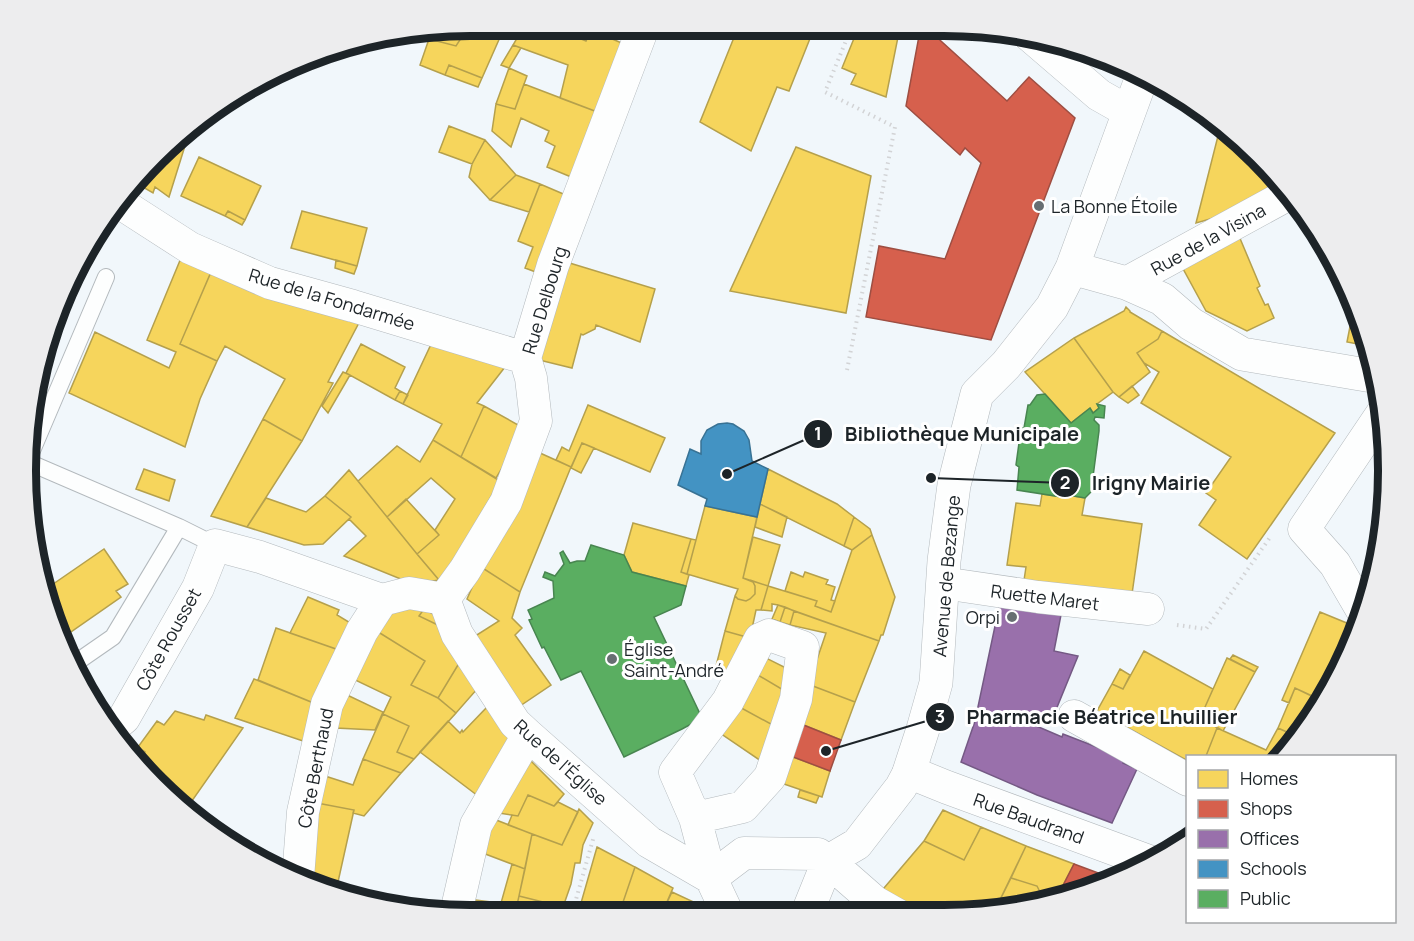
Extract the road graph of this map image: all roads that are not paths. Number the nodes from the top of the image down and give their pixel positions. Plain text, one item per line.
1 (640, 36) edge
2 (1044, 48) edge
3 (1140, 83) edge
4 (1129, 112) junction
5 (1282, 198) edge
6 (126, 207) edge
7 (1072, 268) junction
8 (106, 277) dead end
9 (1126, 283) junction
10 (525, 358) junction
11 (1367, 375) edge
12 (1375, 424) edge
13 (37, 439) edge
14 (36, 465) edge
15 (179, 527) junction
16 (215, 545) junction
17 (943, 583) junction
18 (444, 599) junction
19 (382, 600) junction
20 (1357, 602) edge
21 (1148, 609) dead end
22 (80, 660) edge
23 (1074, 716) dead end
24 (117, 723) edge
25 (528, 735) junction
26 (909, 772) junction
27 (1186, 779) edge
28 (694, 818) junction
29 (1140, 858) edge
30 (828, 861) junction
31 (299, 870) edge
32 (711, 878) junction
33 (458, 905) edge
34 (724, 905) edge
35 (810, 905) edge
36 (880, 905) edge

1 - 10 street, Rue Delbourg
2 - 4 street
3 - 4 street, Avenue de Bezange
4 - 7 street, Avenue de Bezange
5 - 9 street, Rue de la Visina
6 - 10 street, Rue de la Fondarmée
7 - 9 street
7 - 17 street, Avenue de Bezange
8 - 13 lane
9 - 11 street
10 - 18 street, Rue Delbourg
12 - 20 street
14 - 15 lane
15 - 16 lane
15 - 22 lane
16 - 19 street
16 - 24 street, Côte Rousset
17 - 21 street, Ruette Maret
17 - 26 street, Avenue de Bezange
18 - 19 street
18 - 25 street, Rue de l'Église
19 - 31 street, Côte Berthaud
23 - 27 street
25 - 32 street, Rue de l'Église
25 - 33 street
26 - 29 street, Rue Baudrand
26 - 30 street
28 - 28 street
28 - 32 street
30 - 32 street
30 - 35 street
30 - 36 street
32 - 34 street

